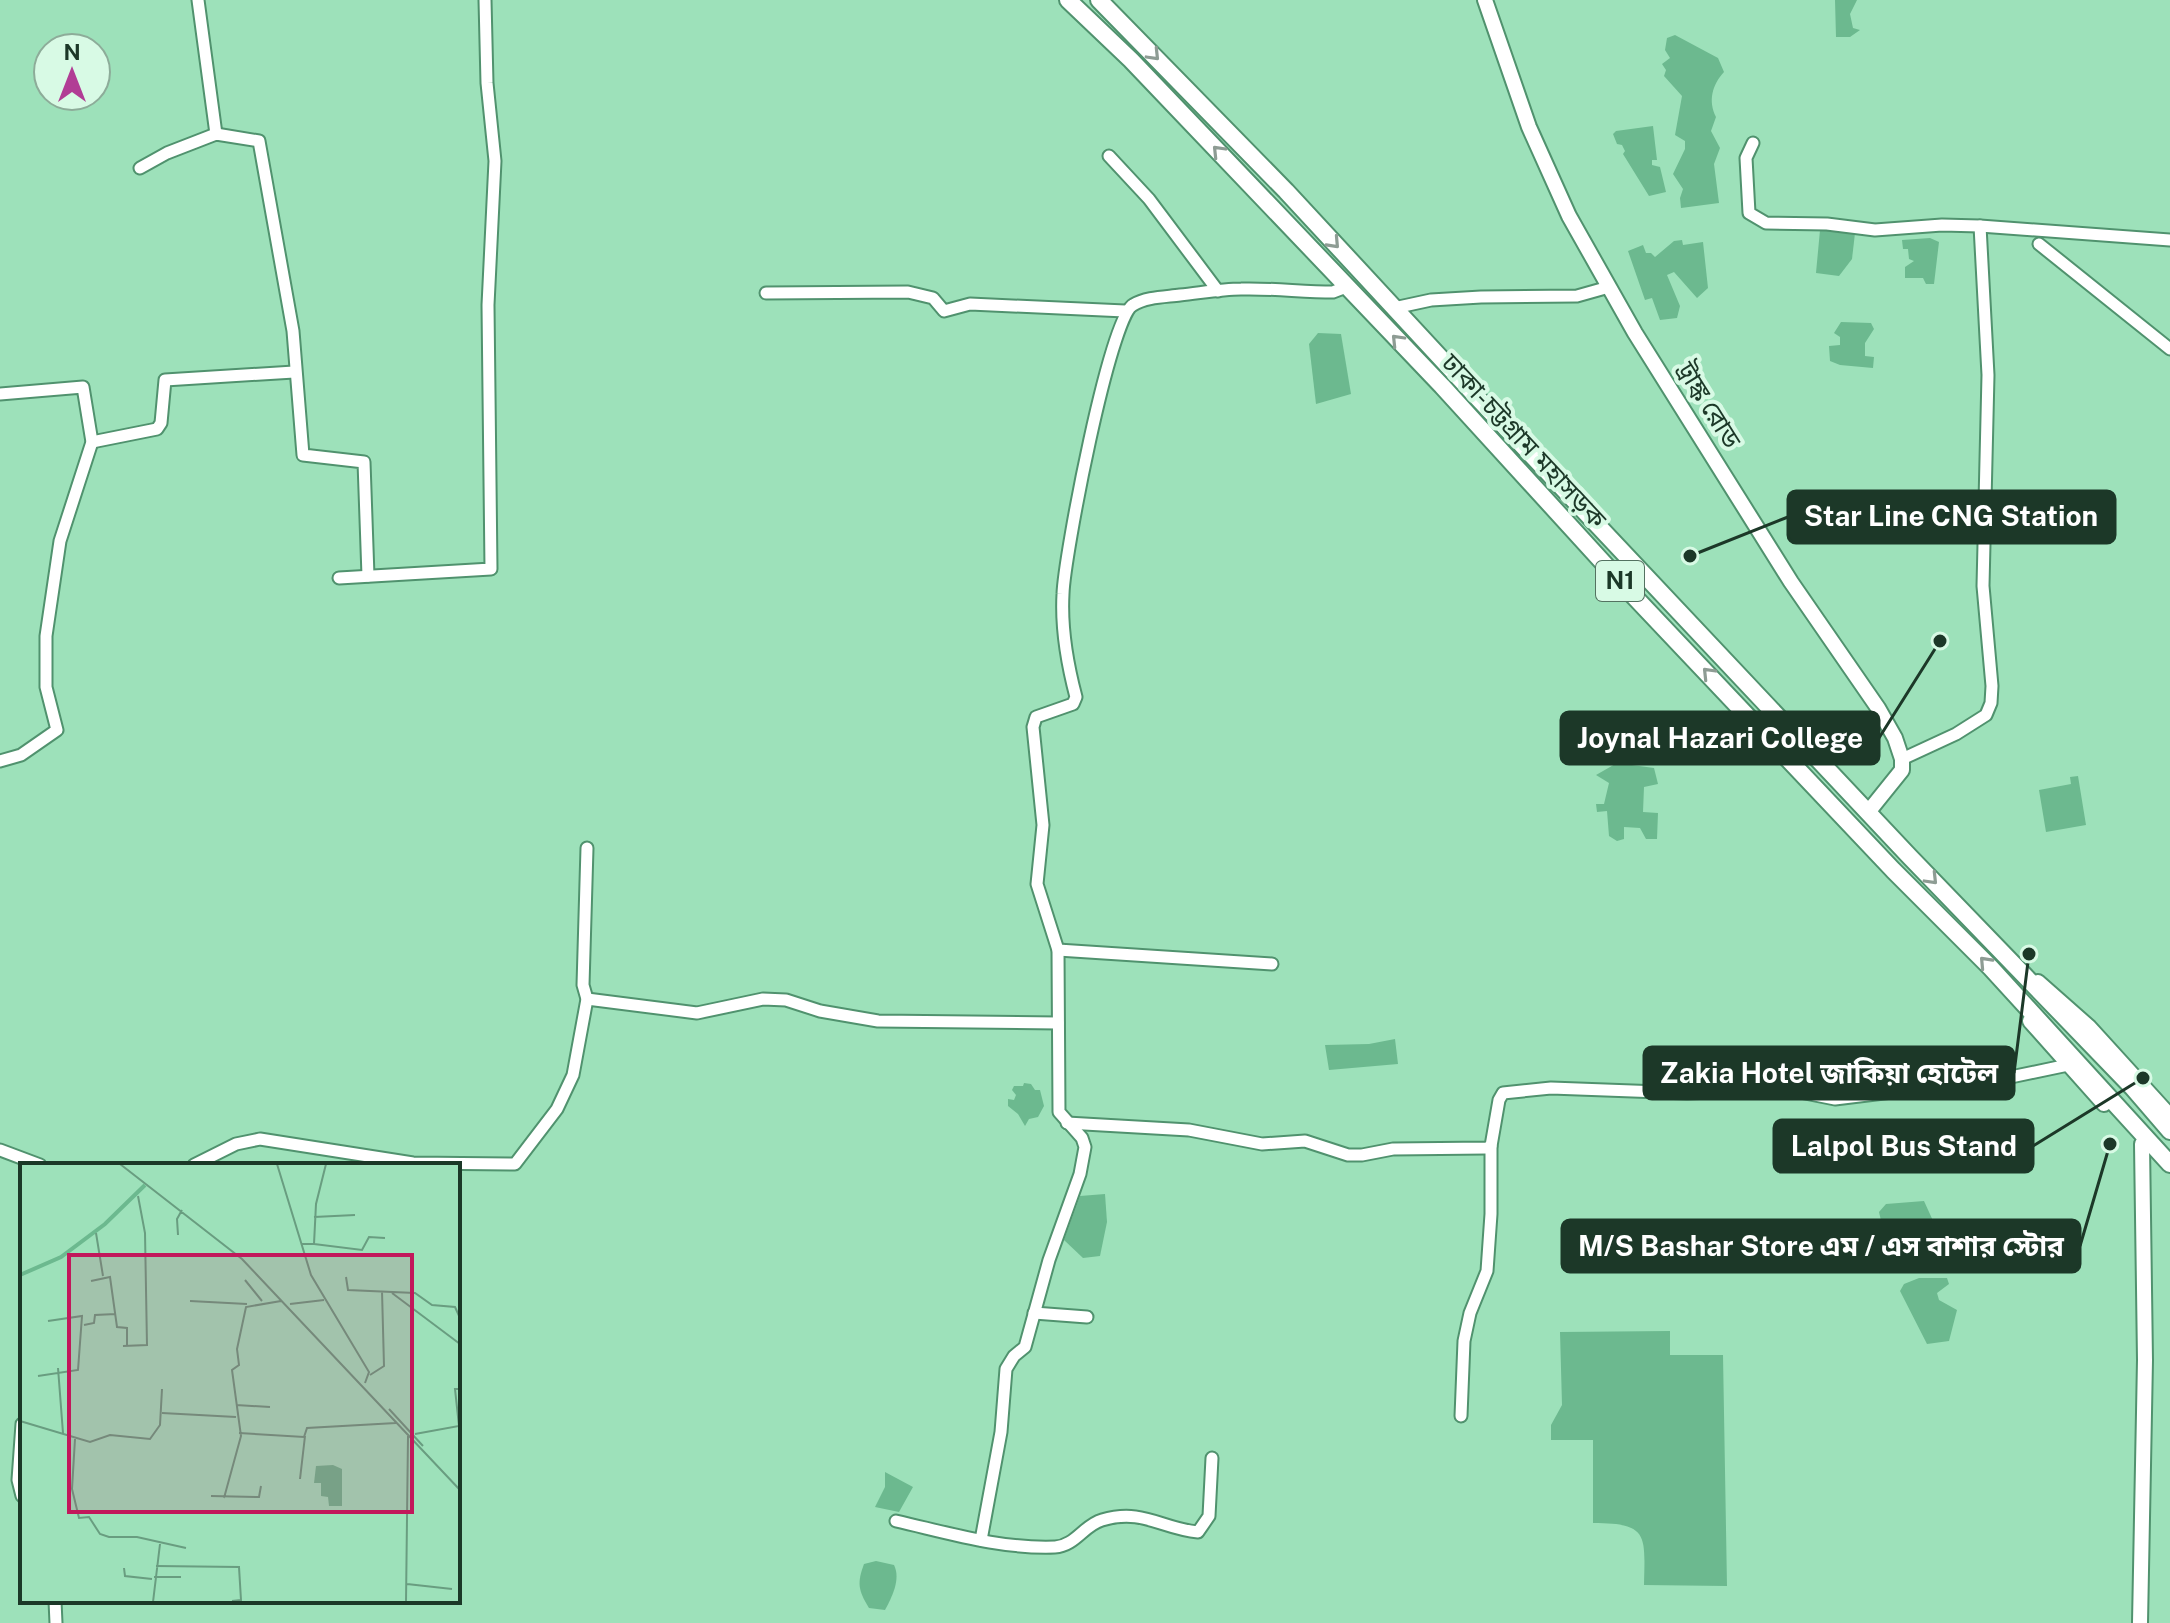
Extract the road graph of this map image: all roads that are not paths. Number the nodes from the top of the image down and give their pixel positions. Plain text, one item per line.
1 (198, 0) edge
2 (485, 0) edge
3 (1068, 0) edge
4 (1099, 0) edge
5 (1485, 0) edge
6 (216, 134) junction
7 (1753, 143) dead end
8 (1109, 156) dead end
9 (140, 168) dead end
10 (1980, 226) junction
11 (2170, 240) edge
12 (2039, 244) dead end
13 (1346, 287) junction
14 (1609, 287) junction
15 (1218, 291) junction
16 (766, 293) dead end
17 (1394, 308) junction
18 (1125, 311) junction
19 (2170, 349) edge
20 (294, 372) junction
21 (0, 394) edge
22 (92, 442) junction
23 (368, 576) junction
24 (339, 578) dead end
25 (1756, 692) junction
26 (1741, 708) junction
27 (1783, 720) junction
28 (1765, 734) junction
29 (1902, 759) junction
30 (0, 761) edge
31 (1869, 811) junction
32 (587, 848) dead end
33 (1909, 856) junction
34 (1893, 870) junction
35 (1058, 950) junction
36 (1272, 964) dead end
37 (2024, 974) junction
38 (2006, 984) junction
39 (587, 999) junction
40 (1058, 1023) junction
41 (2068, 1065) junction
42 (2170, 1116) edge
43 (1067, 1123) junction
44 (2170, 1131) edge
45 (2142, 1144) junction
46 (1491, 1146) junction
47 (0, 1150) edge
48 (35, 1163) edge
49 (198, 1163) edge
50 (413, 1163) edge
51 (460, 1163) edge
52 (2167, 1168) edge
53 (2143, 1178) junction
54 (1034, 1313) junction
55 (1087, 1317) dead end
56 (1461, 1416) dead end
57 (20, 1452) edge
58 (1212, 1458) dead end
59 (20, 1488) edge
60 (896, 1521) dead end
61 (981, 1540) junction
62 (55, 1603) edge
63 (56, 1623) edge
64 (2140, 1623) edge

1 - 6 street
2 - 23 street
13 -> 3 highway, ঢাকা-চট্টগ্রাম মহাসড়ক / N1
4 -> 17 highway, ঢাকা-চট্টগ্রাম মহাসড়ক / N1
5 - 14 main road, ট্রাঙ্ক রোড
6 - 9 street
6 - 20 street
7 - 10 street
8 - 15 street
10 - 11 street
10 - 29 street
12 - 19 street
13 - 15 street
26 -> 13 highway, ঢাকা-চট্টগ্রাম মহাসড়ক / N1
14 - 17 street
14 - 29 main road, ট্রাঙ্ক রোড
15 - 18 street
16 - 18 street
17 - 25 highway, ঢাকা-চট্টগ্রাম মহাসড়ক / N1
18 - 35 street
20 - 22 street
20 - 23 street
21 - 22 street
22 - 30 street
23 - 24 street
25 - 26 highway
25 - 27 highway, ঢাকা-চট্টগ্রাম মহাসড়ক / N1
26 - 28 highway, ঢাকা-চট্টগ্রাম মহাসড়ক / N1
27 - 28 highway
27 - 31 highway, ঢাকা-চট্টগ্রাম মহাসড়ক / N1
28 - 34 highway, ঢাকা-চট্টগ্রাম মহাসড়ক / N1
29 - 31 main road
31 - 33 highway, ঢাকা-চট্টগ্রাম মহাসড়ক / N1
32 - 39 street
33 - 34 highway
33 -> 37 highway, ঢাকা-চট্টগ্রাম মহাসড়ক / N1
38 -> 34 highway, ঢাকা-চট্টগ্রাম মহাসড়ক / N1
35 - 36 street
35 - 40 street
37 - 42 main road
37 - 44 highway, ঢাকা-চট্টগ্রাম মহাসড়ক / N1
38 - 41 main road
38 - 52 highway, ঢাকা-চট্টগ্রাম মহাসড়ক / N1
39 - 40 street
39 - 51 street
40 - 43 street
41 - 45 main road
41 - 46 street
43 - 46 street
43 - 54 street
45 - 52 main road
45 - 53 main road
46 - 56 street
47 - 48 street
49 - 50 street
52 - 53 main road
53 - 64 main road
54 - 55 street
54 - 61 street
57 - 59 street
58 - 61 street
60 - 61 street
62 - 63 street

